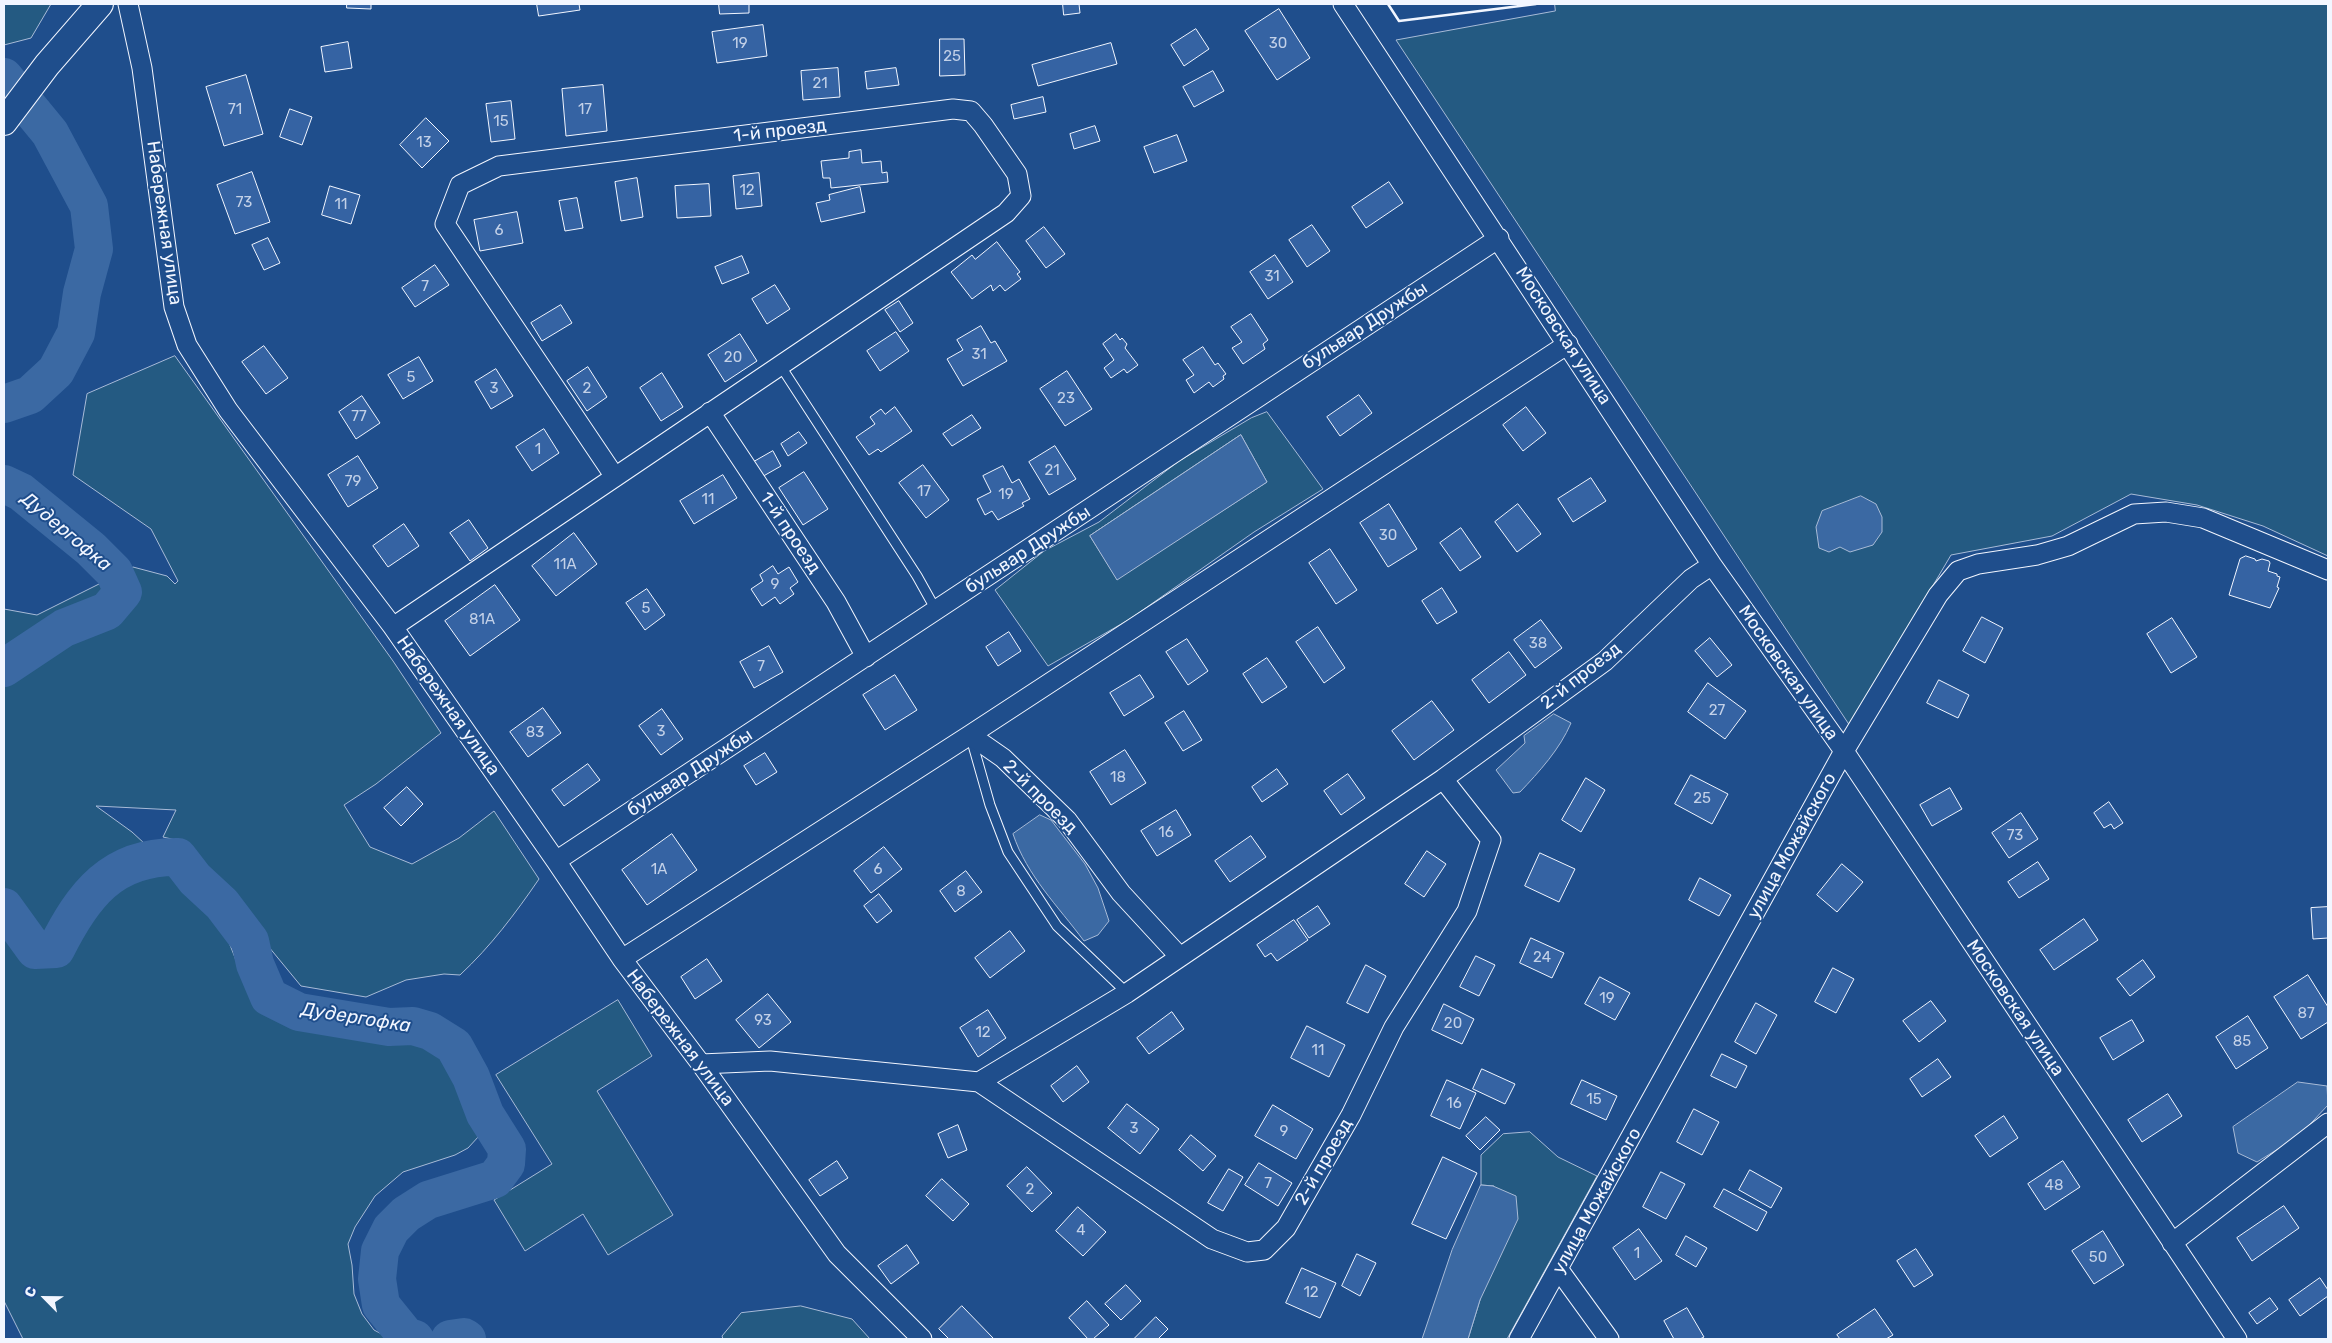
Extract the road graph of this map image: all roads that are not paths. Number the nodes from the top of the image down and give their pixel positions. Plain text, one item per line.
1 (100, 4) edge
2 (128, 4) edge
3 (1343, 4) edge
4 (4, 122) edge
5 (1499, 238) junction
6 (1568, 344) junction
7 (780, 365) junction
8 (710, 412) junction
9 (615, 477) junction
10 (1712, 565) junction
11 (2328, 570) edge
12 (936, 610) junction
13 (393, 627) junction
14 (866, 657) junction
15 (970, 735) junction
16 (1844, 751) junction
17 (1443, 779) junction
18 (556, 861) junction
19 (1180, 957) junction
20 (622, 959) junction
21 (1127, 993) junction
22 (701, 1064) junction
23 (979, 1082) junction
24 (2328, 1123) edge
25 (2172, 1243) junction
26 (1559, 1270) junction
27 (922, 1339) edge
28 (1519, 1339) edge
29 (1609, 1339) edge
30 (2237, 1339) edge

1 - 4 street
2 - 13 street, Набережная улица
3 - 5 street, Московская улица
5 - 6 street, Московская улица
5 - 12 street, бульвар Дружбы
6 - 10 street, Московская улица
6 - 15 street
7 - 8 street, 1-й проезд
7 - 9 street, 1-й проезд
7 - 12 lane
8 - 9 street, 1-й проезд
8 - 14 street, 1-й проезд
9 - 13 street, 1-й проезд
10 - 16 street, Московская улица
10 - 17 street, 2-й проезд
11 - 16 street, улица Можайского
12 - 14 street, бульвар Дружбы
13 - 18 street, Набережная улица
14 - 18 street, бульвар Дружбы
15 - 19 street, 2-й проезд
15 - 20 street
15 - 21 lane
16 - 25 street, Московская улица
16 - 26 street, улица Можайского
17 - 19 street, 2-й проезд
17 - 23 street, 2-й проезд
18 - 20 street, Набережная улица
19 - 21 street, 2-й проезд
20 - 22 street, Набережная улица
21 - 23 street, 2-й проезд
22 - 23 street, 2-й проезд
22 - 27 street, Набережная улица
24 - 25 street
25 - 30 street, Московская улица
26 - 28 street, улица Можайского
26 - 29 street

